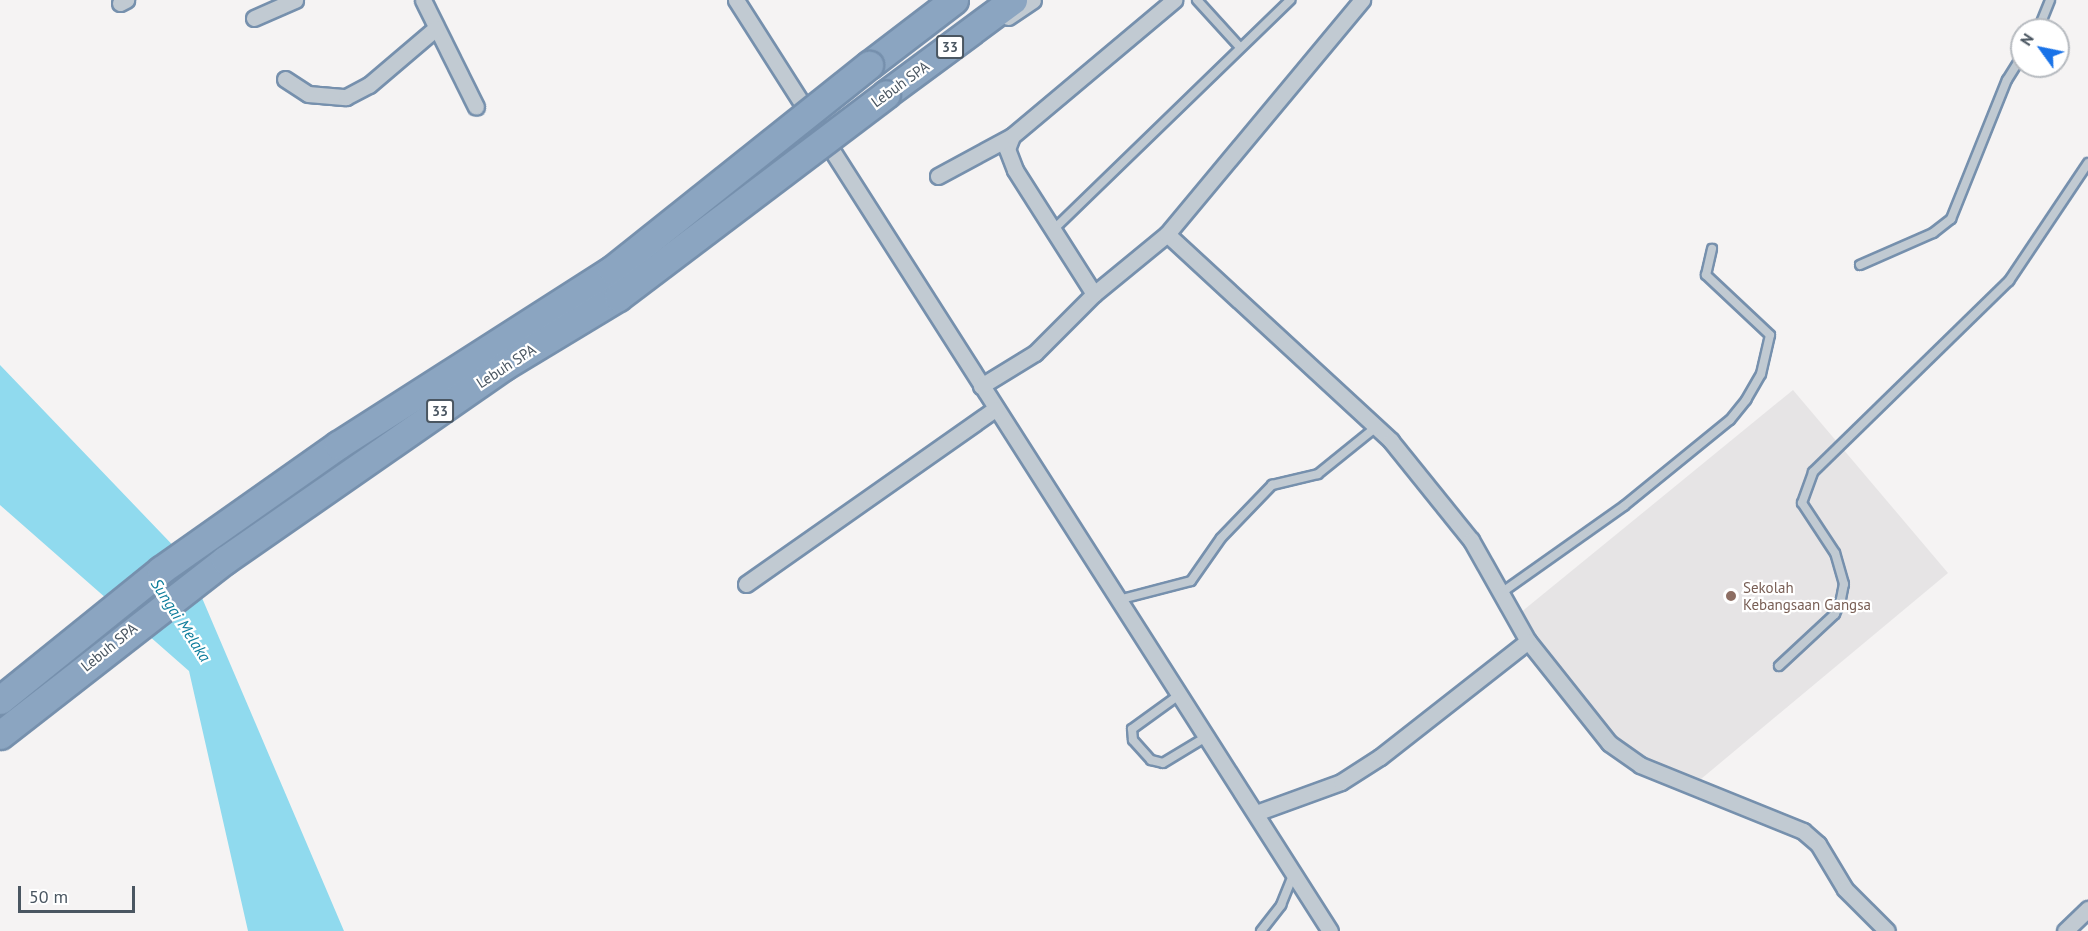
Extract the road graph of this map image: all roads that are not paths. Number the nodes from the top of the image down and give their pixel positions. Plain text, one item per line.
1 (295, 0) edge
2 (423, 0) edge
3 (736, 0) edge
4 (954, 0) edge
5 (1013, 0) edge
6 (1033, 0) edge
7 (1174, 0) edge
8 (1197, 0) edge
9 (1290, 0) edge
10 (1362, 0) edge
11 (2050, 0) edge
12 (254, 18) dead end
13 (2043, 18) edge
14 (436, 28) junction
15 (955, 44) junction
16 (1238, 45) junction
17 (2010, 75) edge
18 (285, 79) dead end
19 (476, 107) dead end
20 (1012, 136) junction
21 (2088, 163) edge
22 (938, 176) dead end
23 (1052, 231) junction
24 (1167, 234) junction
25 (1712, 249) dead end
26 (1860, 265) dead end
27 (1094, 294) junction
28 (981, 386) junction
29 (995, 408) junction
30 (1376, 428) junction
31 (746, 584) dead end
32 (1504, 591) junction
33 (1118, 600) junction
34 (1528, 641) junction
35 (1779, 666) dead end
36 (1179, 695) junction
37 (0, 700) edge
38 (0, 735) edge
39 (1206, 737) junction
40 (1256, 813) junction
41 (1294, 875) junction
42 (2088, 909) edge
43 (1261, 931) edge
44 (1330, 931) edge
45 (1887, 931) edge
46 (2065, 931) edge

1 - 12 street
2 - 14 street
3 - 28 street
4 - 37 highway, Lebuh SPA / 33, bridge
5 - 15 highway, Lebuh SPA / 33
6 - 15 street
7 - 20 street
8 - 16 lane
9 - 16 lane
10 - 24 street
11 - 13 lane
14 - 18 street
14 - 19 street
15 - 38 highway, Lebuh SPA / 33, bridge
16 - 23 lane
17 - 26 lane
20 - 22 street
20 - 23 street
21 - 35 lane
23 - 27 street
24 - 27 street
24 - 30 street
25 - 32 lane
27 - 28 street
28 - 29 street
29 - 31 street
29 - 33 street
30 - 32 street
30 - 33 lane
32 - 34 street
33 - 36 street
34 - 40 street
34 - 45 street
36 - 39 street
36 - 39 lane
39 - 40 street
40 - 41 street
41 - 43 lane
41 - 44 street
42 - 46 street

